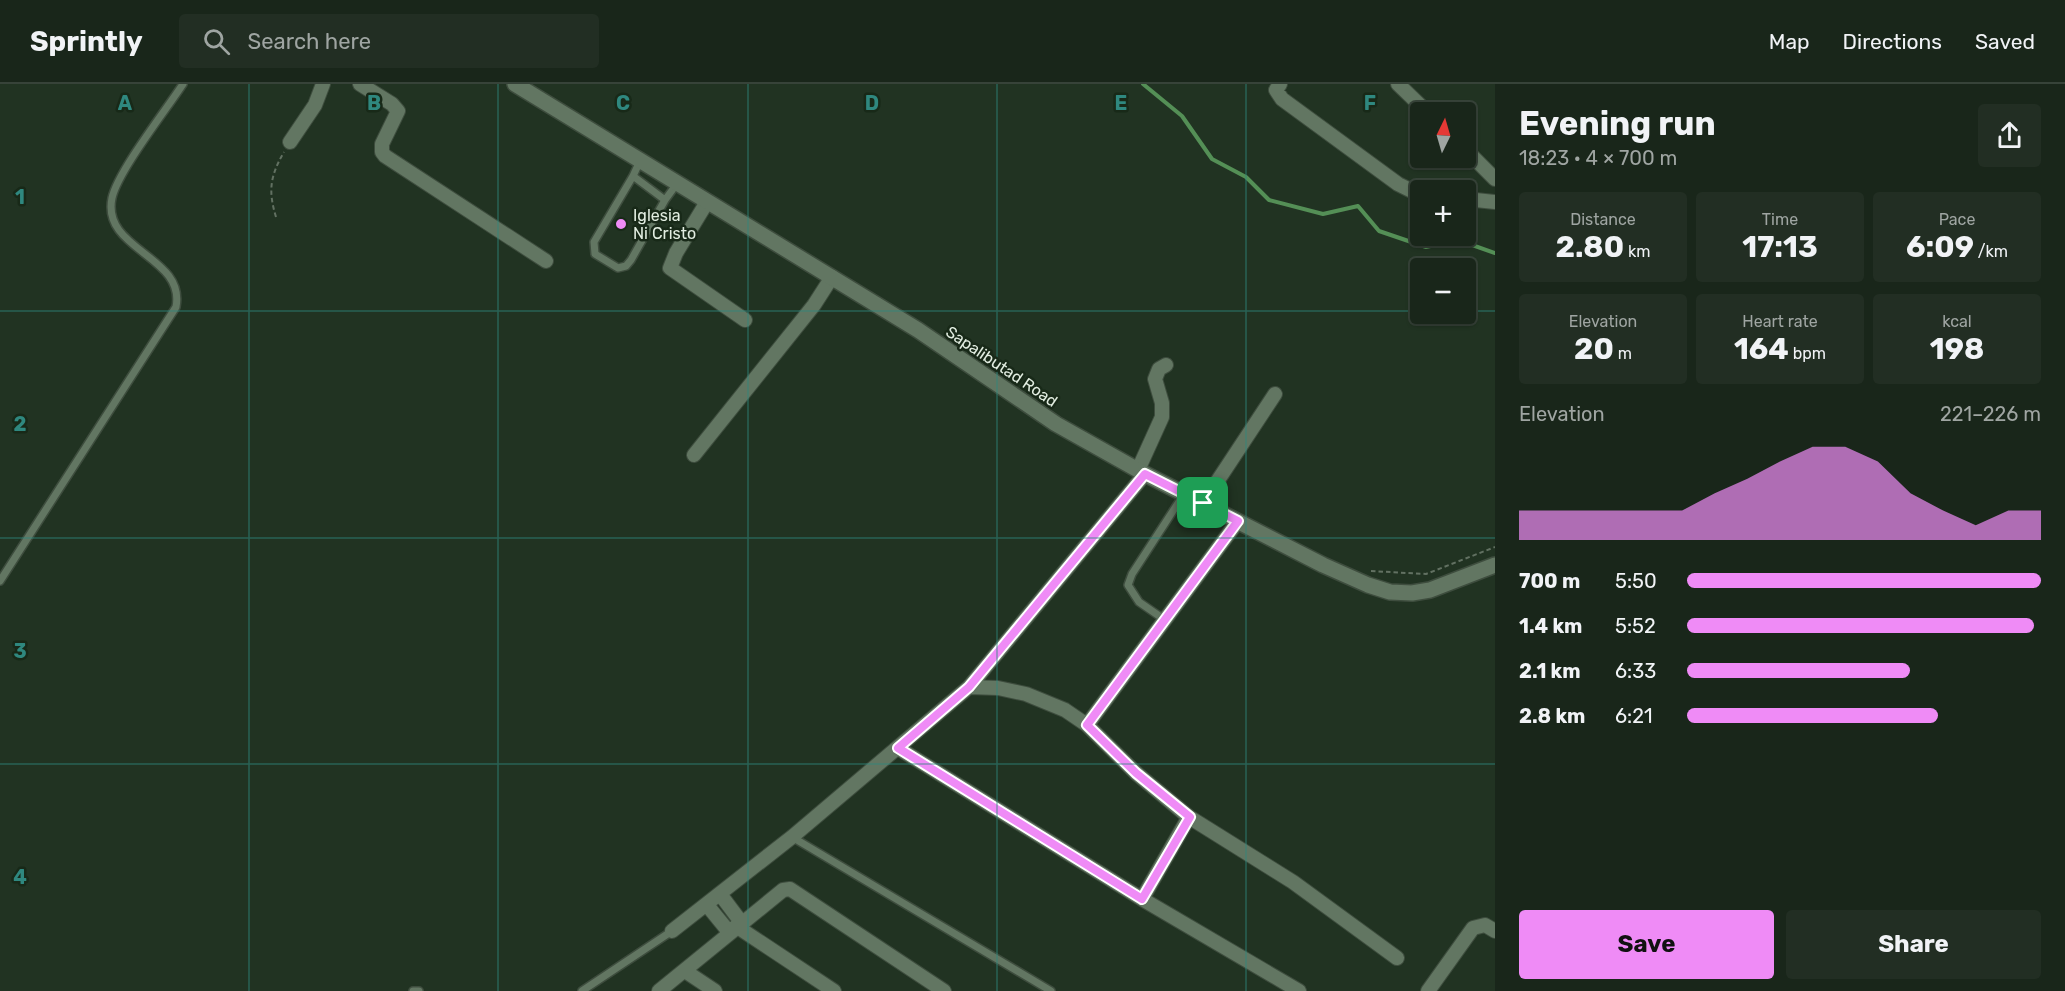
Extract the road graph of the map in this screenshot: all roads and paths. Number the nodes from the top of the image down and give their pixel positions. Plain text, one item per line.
1 (183, 84) edge
2 (323, 84) edge
3 (360, 84) edge
4 (515, 84) edge
5 (1280, 84) edge
6 (1398, 84) edge
7 (1417, 102) edge
8 (290, 142) joint
9 (1476, 160) edge
10 (640, 161) junction
11 (633, 176) junction
12 (1495, 179) edge
13 (676, 185) junction
14 (1410, 190) edge
15 (665, 200) junction
16 (1476, 200) edge
17 (706, 202) junction
18 (1495, 202) edge
19 (276, 218) dead end
20 (546, 261) dead end
21 (832, 277) junction
22 (745, 320) dead end
23 (1166, 365) dead end
24 (1275, 394) dead end
25 (694, 455) dead end
26 (1142, 472) junction
27 (1184, 494) junction
28 (1203, 503) junction
29 (1238, 521) junction
30 (1495, 547) edge
31 (1495, 565) edge
32 (1369, 570) dead end
33 (0, 581) edge
34 (1165, 620) junction
35 (969, 687) junction
36 (1087, 725) junction
37 (898, 748) junction
38 (1190, 817) junction
39 (792, 837) junction
40 (720, 894) junction
41 (1142, 899) junction
42 (707, 905) junction
43 (736, 927) junction
44 (672, 931) joint
45 (1495, 931) edge
46 (1398, 958) dead end
47 (685, 971) junction
48 (413, 991) edge
49 (419, 991) edge
50 (582, 991) edge
51 (659, 991) edge
52 (715, 991) edge
53 (834, 991) edge
54 (944, 991) edge
55 (1051, 991) edge
56 (1299, 991) edge
57 (1428, 991) edge

1 - 33 lane
2 - 8 street
3 - 20 street
4 - 10 street, Sapalibutad Road
5 - 14 street
6 - 7 street
8 - 19 path
9 - 12 street
10 - 11 lane
10 - 13 street, Sapalibutad Road
11 - 15 lane
11 - 15 lane
13 - 15 lane
13 - 17 street, Sapalibutad Road
16 - 18 street
17 - 21 street, Sapalibutad Road
17 - 22 street
21 - 25 street
21 - 26 street, Sapalibutad Road
23 - 26 street
24 - 28 street
26 - 27 street, Sapalibutad Road
26 - 35 street
27 - 28 street, Sapalibutad Road
27 - 34 lane
28 - 29 street, Sapalibutad Road
29 - 31 street, Sapalibutad Road
29 - 34 street
30 - 32 path
34 - 36 street
35 - 36 street
35 - 37 street
36 - 38 street
37 - 39 street
37 - 41 street
38 - 41 street
38 - 46 street
39 - 40 street
39 - 55 lane
40 - 42 street
40 - 43 street
41 - 56 street
42 - 43 street
42 - 44 street
43 - 47 street
43 - 53 street
43 - 54 street
44 - 50 lane
45 - 57 street
47 - 51 street
47 - 52 street
48 - 49 lane

